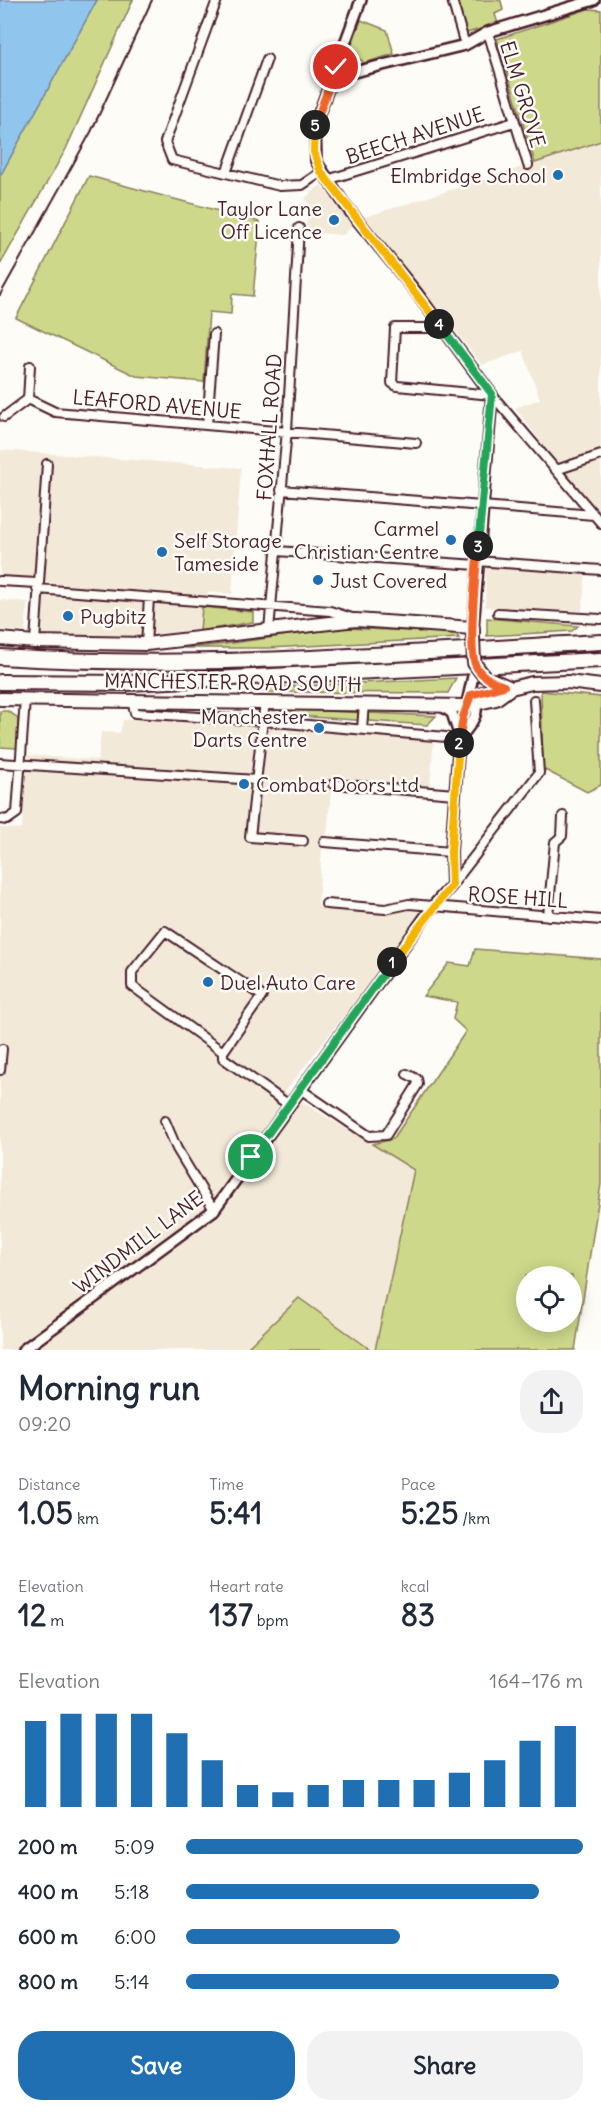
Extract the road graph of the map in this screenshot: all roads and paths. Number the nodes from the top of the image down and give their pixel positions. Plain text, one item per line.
1 (217, 0) edge
2 (361, 0) edge
3 (452, 0) edge
4 (594, 0) edge
5 (488, 32) junction
6 (465, 45) junction
7 (267, 59) dead end
8 (336, 67) junction
9 (513, 122) junction
10 (528, 165) dead end
11 (226, 173) junction
12 (324, 176) junction
13 (299, 228) dead end
14 (437, 321) junction
15 (214, 334) dead end
16 (30, 366) dead end
17 (492, 394) junction
18 (28, 399) junction
19 (4, 417) dead end
20 (207, 425) junction
21 (286, 430) junction
22 (416, 443) dead end
23 (601, 455) edge
24 (47, 464) dead end
25 (556, 470) junction
26 (280, 490) junction
27 (482, 505) junction
28 (594, 515) junction
29 (601, 524) edge
30 (277, 551) junction
31 (477, 563) junction
32 (601, 570) edge
33 (0, 580) edge
34 (37, 586) junction
35 (149, 598) junction
36 (272, 608) junction
37 (498, 613) dead end
38 (601, 619) edge
39 (356, 620) junction
40 (268, 630) junction
41 (473, 633) junction
42 (0, 639) edge
43 (34, 642) junction
44 (601, 642) edge
45 (146, 644) junction
46 (0, 657) edge
47 (601, 660) edge
48 (477, 672) junction
49 (0, 682) edge
50 (601, 686) edge
51 (507, 687) junction
52 (0, 699) edge
53 (25, 699) junction
54 (534, 700) dead end
55 (132, 701) junction
56 (266, 701) junction
57 (471, 701) junction
58 (364, 703) junction
59 (440, 705) junction
60 (263, 721) junction
61 (362, 729) junction
62 (446, 737) dead end
63 (459, 739) junction
64 (0, 763) edge
65 (22, 765) junction
66 (256, 780) junction
67 (333, 784) dead end
68 (455, 794) junction
69 (563, 816) dead end
70 (0, 819) edge
71 (303, 841) dead end
72 (324, 842) dead end
73 (451, 852) junction
74 (452, 885) junction
75 (326, 904) dead end
76 (433, 906) junction
77 (549, 916) junction
78 (601, 920) edge
79 (2, 1049) dead end
80 (223, 1052) junction
81 (0, 1070) edge
82 (407, 1074) dead end
83 (300, 1089) junction
84 (289, 1105) junction
85 (165, 1121) dead end
86 (214, 1210) junction
87 (23, 1350) edge

1 - 11 street, BEECH AVENUE
2 - 8 street
3 - 6 street
4 - 5 street
5 - 6 street
5 - 9 street, ELM GROVE
6 - 8 street
7 - 11 street
8 - 12 street
9 - 10 street, ELM GROVE
9 - 12 street, BEECH AVENUE
11 - 12 street, BEECH AVENUE
12 - 14 street
13 - 21 street, FOXHALL ROAD
14 - 17 street
14 - 17 street
15 - 20 street
16 - 18 street
17 - 25 street
17 - 27 street
18 - 19 street
18 - 20 street, LEAFORD AVENUE
20 - 21 street, LEAFORD AVENUE
21 - 22 street, LEAFORD AVENUE
21 - 26 street, FOXHALL ROAD
23 - 25 street
24 - 34 street
25 - 28 street
26 - 27 street
26 - 30 street, FOXHALL ROAD
27 - 28 street
27 - 31 street
28 - 29 street
30 - 31 street
30 - 36 street, FOXHALL ROAD
31 - 32 street
31 - 41 street
33 - 34 street
34 - 35 street
34 - 43 street
35 - 36 street
35 - 45 street
36 - 39 street
36 - 40 street, FOXHALL ROAD
37 - 38 street
39 - 40 main road
39 - 41 main road
40 - 45 main road
41 - 48 main road, bridge
42 - 43 main road
43 - 45 main road
44 - 46 highway
47 - 49 highway
48 - 51 main road
48 - 57 street
50 - 51 main road
51 - 57 main road
52 - 53 main road, MANCHESTER ROAD SOUTH
53 - 55 main road, MANCHESTER ROAD SOUTH
53 - 65 street
54 - 74 street, WINDMILL LANE
55 - 56 main road, MANCHESTER ROAD SOUTH
55 - 60 street
56 - 58 main road, MANCHESTER ROAD SOUTH
56 - 60 street
57 - 59 main road, MANCHESTER ROAD SOUTH
57 - 63 street
58 - 59 main road, MANCHESTER ROAD SOUTH
58 - 61 street
59 - 63 street
60 - 61 street
60 - 66 street
61 - 62 street
63 - 68 street
64 - 65 street
65 - 66 street
65 - 70 street
66 - 71 street
67 - 68 street
68 - 73 street
69 - 77 street
72 - 73 street
73 - 74 street
74 - 76 street, WINDMILL LANE
75 - 76 street, ROSE HILL
76 - 77 street, ROSE HILL
76 - 83 street, WINDMILL LANE
77 - 78 street, ROSE HILL
79 - 81 street
80 - 80 street
80 - 84 street
82 - 83 street
83 - 84 street, WINDMILL LANE
84 - 86 street, WINDMILL LANE
85 - 86 street
86 - 87 street, WINDMILL LANE

